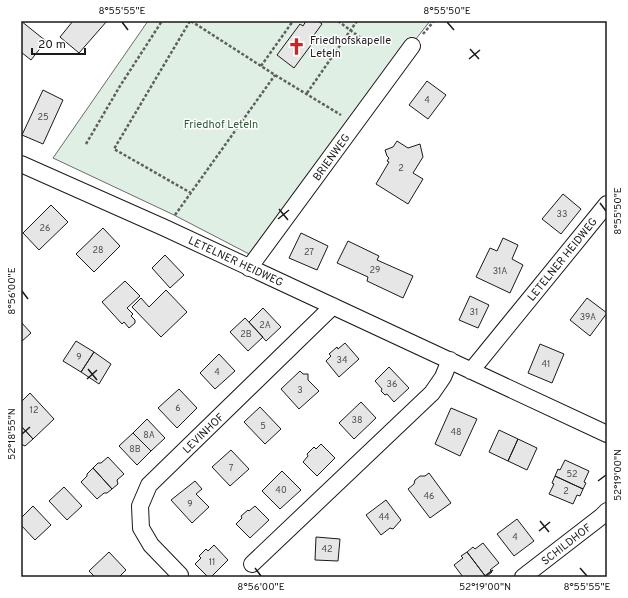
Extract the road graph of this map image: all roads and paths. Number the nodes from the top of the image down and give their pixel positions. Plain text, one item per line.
1 (162, 21) edge
2 (191, 21) edge
3 (293, 21) edge
4 (338, 21) edge
5 (357, 21) edge
6 (350, 30) junction
7 (365, 41) dead end
8 (412, 46) dead end
9 (261, 66) junction
10 (275, 75) junction
11 (307, 93) junction
12 (356, 124) junction
13 (86, 144) dead end
14 (21, 164) edge
15 (191, 193) junction
16 (607, 204) edge
17 (165, 228) junction
18 (249, 268) junction
19 (333, 306) junction
20 (450, 360) junction
21 (471, 371) junction
22 (607, 434) edge
23 (607, 511) edge
24 (252, 564) dead end
25 (180, 575) dead end
26 (523, 577) edge

1 - 13 path
2 - 9 path
2 - 15 path
3 - 9 path
4 - 6 path
5 - 6 path
6 - 7 path
6 - 11 path
8 - 12 street, BRIENWEG
9 - 10 path
10 - 11 path
10 - 15 path
11 - 12 path
12 - 18 street, BRIENWEG
14 - 17 street, LETELNER HEIDWEG
15 - 17 path
16 - 21 street, LETELNER HEIDWEG
17 - 18 street, LETELNER HEIDWEG
18 - 19 street, LETELNER HEIDWEG
19 - 20 street, LETELNER HEIDWEG
19 - 25 street, LEVINHOF
20 - 21 street, LETELNER HEIDWEG
20 - 24 street
21 - 22 street, LETELNER HEIDWEG
23 - 26 street, SCHILDHOF

